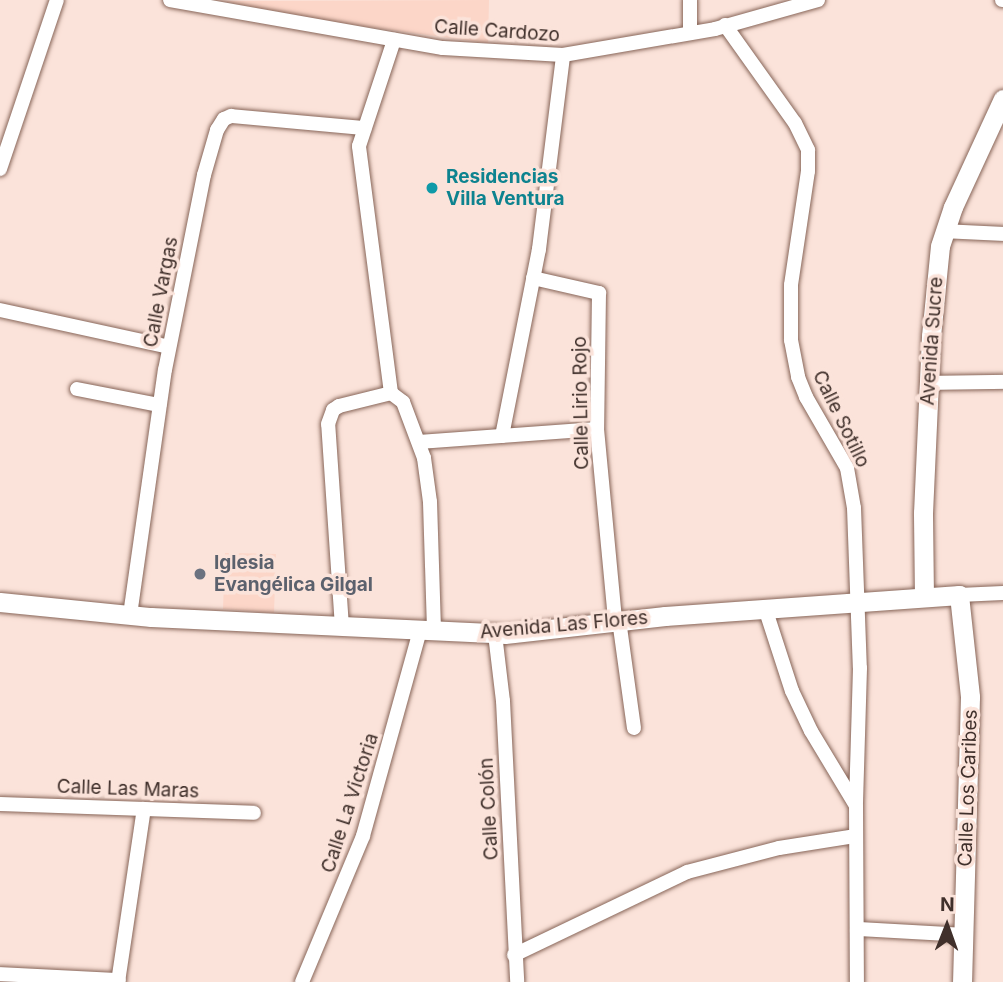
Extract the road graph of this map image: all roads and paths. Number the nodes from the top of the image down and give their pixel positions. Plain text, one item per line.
1 (57, 0) edge
2 (170, 0) edge
3 (690, 0) edge
4 (818, 0) edge
5 (725, 25) junction
6 (690, 33) junction
7 (394, 40) junction
8 (563, 55) junction
9 (1003, 99) edge
10 (364, 128) junction
11 (0, 169) edge
12 (944, 231) junction
13 (1003, 234) edge
14 (533, 278) junction
15 (0, 310) edge
16 (169, 347) junction
17 (1003, 382) edge
18 (929, 383) junction
19 (77, 389) dead end
20 (391, 393) junction
21 (159, 405) junction
22 (597, 429) junction
23 (502, 436) junction
24 (419, 442) junction
25 (1003, 593) edge
26 (959, 595) junction
27 (924, 597) junction
28 (859, 600) junction
29 (0, 602) edge
30 (765, 608) junction
31 (130, 615) junction
32 (617, 620) junction
33 (342, 627) junction
34 (427, 631) junction
35 (495, 634) junction
36 (634, 728) dead end
37 (0, 804) edge
38 (856, 805) junction
39 (144, 809) junction
40 (254, 813) dead end
41 (856, 836) junction
42 (857, 929) junction
43 (963, 935) junction
44 (514, 955) junction
45 (0, 974) edge
46 (118, 981) edge
47 (302, 982) edge
48 (517, 982) edge
49 (857, 982) edge
50 (962, 982) edge

1 - 11 street
2 - 7 street, Calle Cardozo
3 - 6 street
4 - 5 street, Calle Cardozo
5 - 6 street, Calle Cardozo
5 - 28 street, Calle Sotillo
6 - 8 street, Calle Cardozo
7 - 8 street, Calle Cardozo
7 - 10 street
8 - 14 street
9 - 12 street, Avenida Sucre
10 - 16 street, Calle Vargas
10 - 20 street
12 - 13 street
12 - 18 street, Avenida Sucre
14 - 22 street, Calle Lirio Rojo
14 - 23 street
15 - 16 street
16 - 21 street, Calle Vargas
17 - 18 street
18 - 27 street, Avenida Sucre
19 - 21 street
20 - 24 street, Calle La Victoria
20 - 33 street
21 - 31 street, Calle Vargas
22 - 23 street
22 - 32 street, Calle Lirio Rojo
23 - 24 street
24 - 34 street, Calle La Victoria
25 - 26 street, Avenida Las Flores
26 - 27 street, Avenida Las Flores
26 - 43 street, Calle Los Caribes
27 - 28 street, Avenida Las Flores
28 - 30 street, Avenida Las Flores
28 - 38 street, Calle Sotillo
29 - 31 street, Avenida Las Flores
30 - 32 street, Avenida Las Flores
30 - 38 street
31 - 33 street, Avenida Las Flores
32 - 35 street, Avenida Las Flores
32 - 36 street, Calle Lirio Rojo
33 - 34 street, Avenida Las Flores
34 - 35 street, Avenida Las Flores
34 - 47 street, Calle La Victoria
35 - 44 street, Calle Colón
37 - 39 street, Calle Las Maras
38 - 41 street, Calle Sotillo
39 - 40 street, Calle Las Maras
39 - 46 street
41 - 42 street, Calle Sotillo
41 - 44 street
42 - 43 street
42 - 49 street, Calle Sotillo
43 - 50 street, Calle Los Caribes
44 - 48 street, Calle Colón
45 - 46 street

